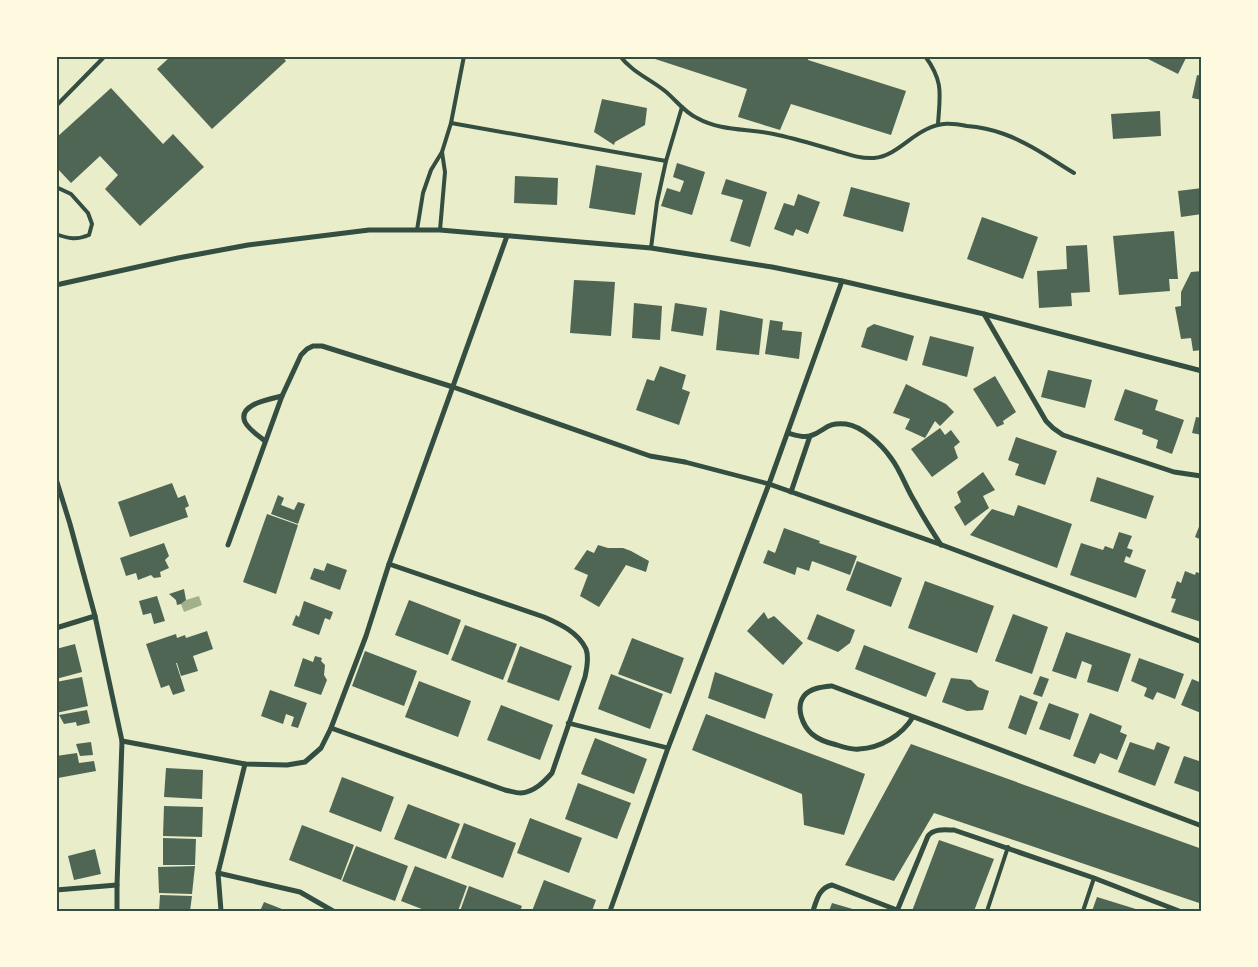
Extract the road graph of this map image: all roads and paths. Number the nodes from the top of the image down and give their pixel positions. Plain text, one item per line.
1 (105, 56) edge
2 (464, 56) edge
3 (620, 56) edge
4 (925, 56) edge
5 (56, 106) edge
6 (682, 107) junction
7 (452, 123) junction
8 (938, 124) junction
9 (442, 152) junction
10 (666, 161) junction
11 (1074, 173) dead end
12 (56, 187) edge
13 (417, 230) junction
14 (440, 230) junction
15 (56, 234) edge
16 (507, 236) junction
17 (651, 248) junction
18 (842, 281) junction
19 (56, 285) edge
20 (984, 314) junction
21 (1202, 371) edge
22 (453, 387) junction
23 (282, 396) junction
24 (788, 433) junction
25 (810, 436) junction
26 (265, 441) junction
27 (684, 462) joint
28 (1202, 476) edge
29 (56, 479) edge
30 (769, 484) junction
31 (791, 492) junction
32 (228, 545) dead end
33 (942, 545) junction
34 (389, 564) junction
35 (94, 616) junction
36 (56, 628) edge
37 (1202, 642) edge
38 (913, 717) junction
39 (568, 724) junction
40 (330, 728) junction
41 (122, 740) junction
42 (668, 748) junction
43 (245, 764) junction
44 (1202, 826) edge
45 (1008, 847) junction
46 (218, 873) junction
47 (1094, 878) junction
48 (117, 885) junction
49 (56, 890) edge
50 (118, 911) edge
51 (221, 911) edge
52 (333, 911) edge
53 (610, 911) edge
54 (813, 911) edge
55 (897, 911) edge
56 (986, 911) edge
57 (1084, 911) edge
58 (1179, 911) edge

1 - 5 lane
2 - 7 lane
3 - 6 lane
4 - 8 lane
6 - 8 lane
6 - 10 lane
7 - 9 lane
7 - 10 lane
8 - 11 lane
9 - 13 lane
9 - 14 lane
10 - 17 lane
12 - 15 lane
13 - 14 street
13 - 19 street
14 - 16 street
16 - 17 street
16 - 22 street
17 - 18 street
18 - 20 street
18 - 24 street
20 - 21 street
20 - 28 street
22 - 23 street
22 - 27 street
22 - 34 street
23 - 26 street
23 - 26 street
24 - 25 street
24 - 30 street
25 - 31 street
25 - 33 street
26 - 32 street
27 - 30 street
29 - 35 street
30 - 31 street
30 - 42 street
31 - 33 street
33 - 37 street
34 - 39 street
34 - 40 street
35 - 36 street
35 - 41 street
38 - 38 street
38 - 44 street
39 - 40 street
39 - 42 street
40 - 43 street
41 - 43 street
41 - 48 street
42 - 53 street
43 - 46 street
45 - 47 street
45 - 55 street
45 - 56 lane
46 - 51 street
46 - 52 street
47 - 57 lane
47 - 58 street
48 - 49 street
48 - 50 street
54 - 55 street

